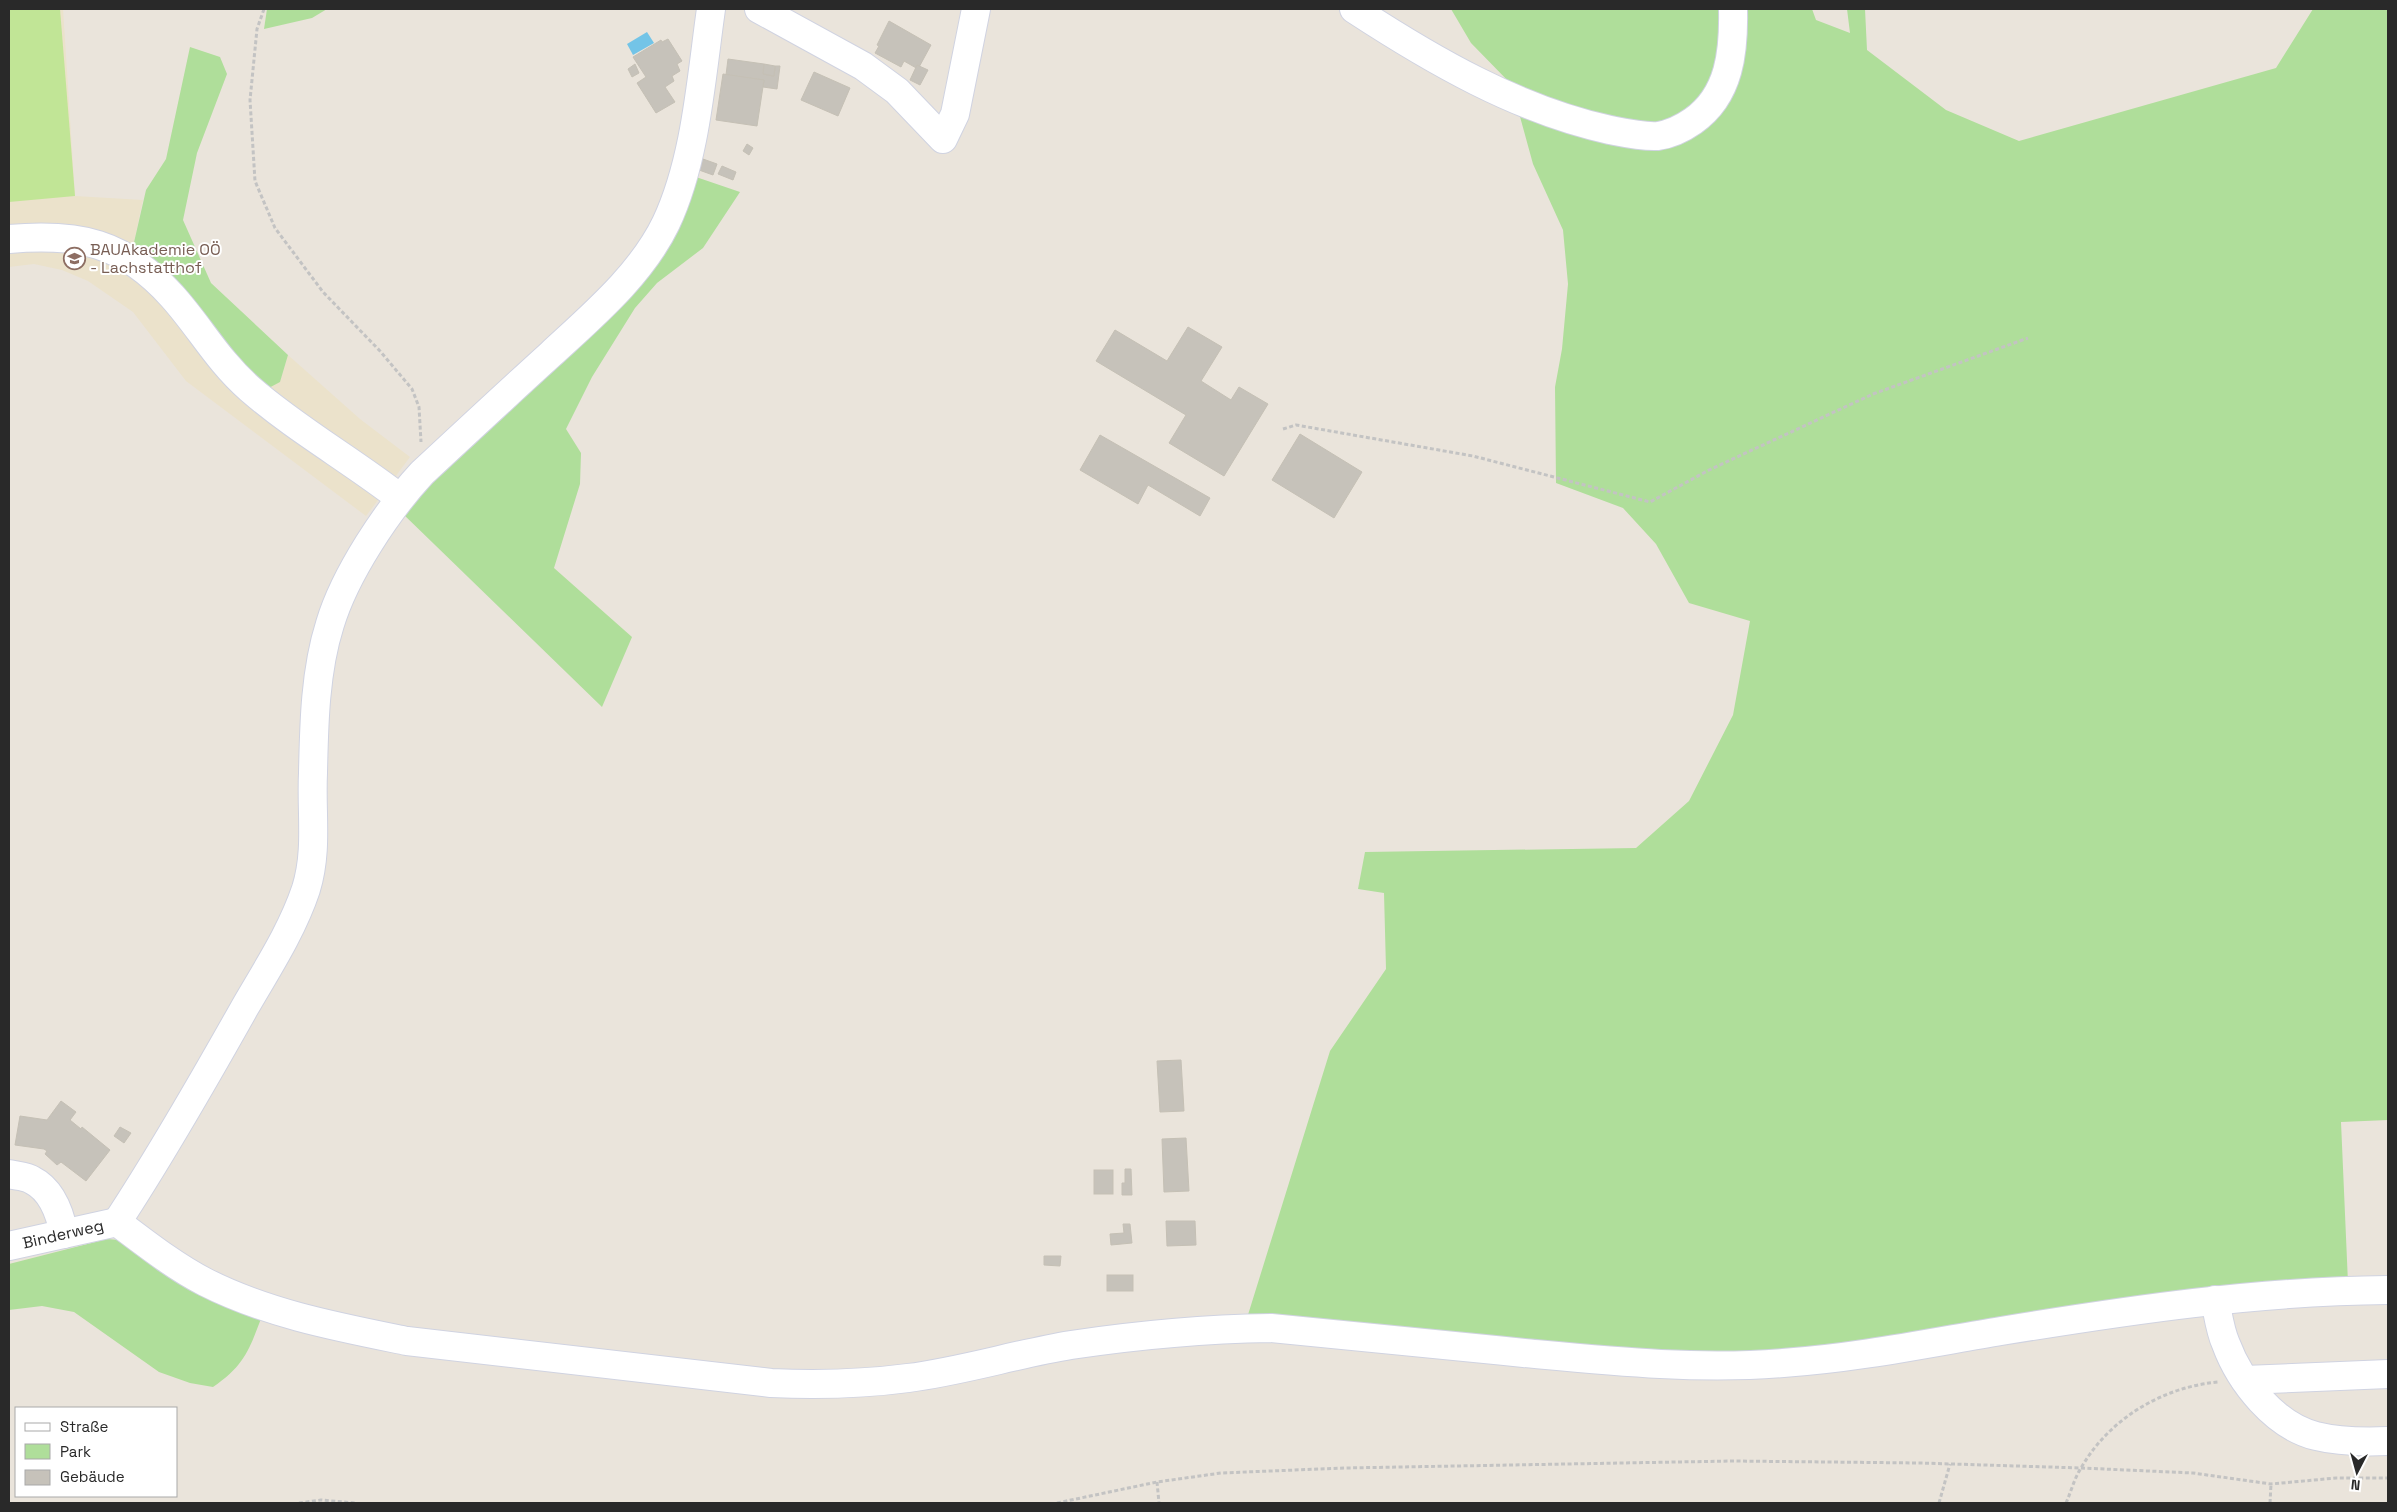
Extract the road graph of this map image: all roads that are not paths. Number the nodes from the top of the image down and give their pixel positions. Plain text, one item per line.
1 (711, 9) edge
2 (759, 9) edge
3 (976, 9) edge
4 (1354, 9) edge
5 (1733, 9) edge
6 (9, 239) edge
7 (400, 498) junction
8 (9, 1174) edge
9 (117, 1222) junction
10 (64, 1234) junction
11 (9, 1246) edge
12 (2388, 1290) edge
13 (2215, 1300) junction
14 (2388, 1374) edge
15 (2244, 1380) junction
16 (2388, 1441) edge

1 - 7 street
2 - 3 street
4 - 5 street
6 - 7 street
7 - 9 street
8 - 10 street
9 - 10 street, Binderweg
9 - 13 street
10 - 11 street, Binderweg
12 - 13 street
13 - 15 street
14 - 15 street
15 - 16 street

